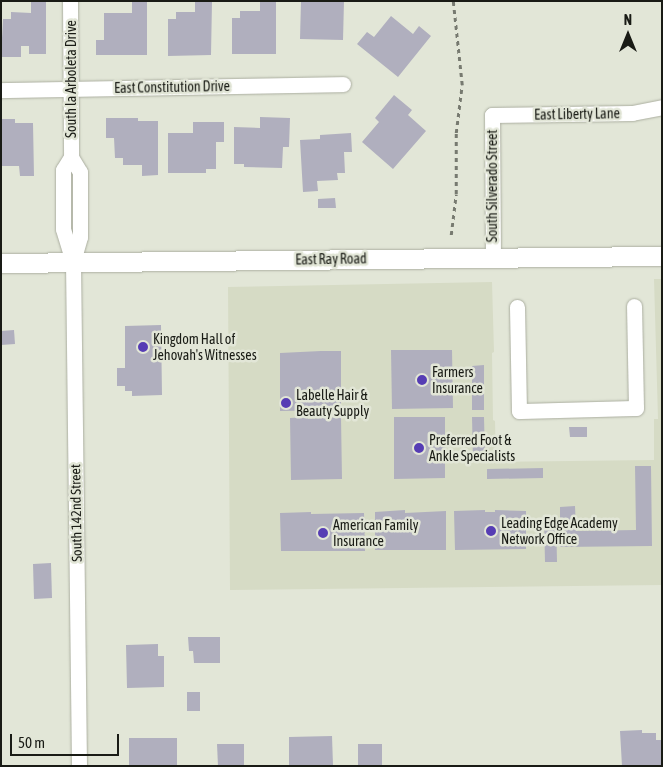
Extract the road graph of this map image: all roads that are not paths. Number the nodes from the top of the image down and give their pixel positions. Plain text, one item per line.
1 (70, 1) edge
2 (342, 84) dead end
3 (72, 89) junction
4 (1, 90) edge
5 (662, 106) edge
6 (492, 115) joint
7 (662, 256) edge
8 (493, 257) junction
9 (73, 261) junction
10 (1, 263) edge
11 (634, 306) dead end
12 (516, 307) dead end
13 (79, 766) edge

1 - 3 street, South la Arboleta Drive
2 - 3 street, East Constitution Drive
3 - 4 street, East Constitution Drive
3 - 9 street, South la Arboleta Drive
5 - 6 street, East Liberty Lane
6 - 8 street, South Silverado Street
7 - 8 main road, East Ray Road
8 - 9 main road, East Ray Road
9 - 10 main road, East Ray Road
9 - 13 street, South 142nd Street
11 - 12 street

